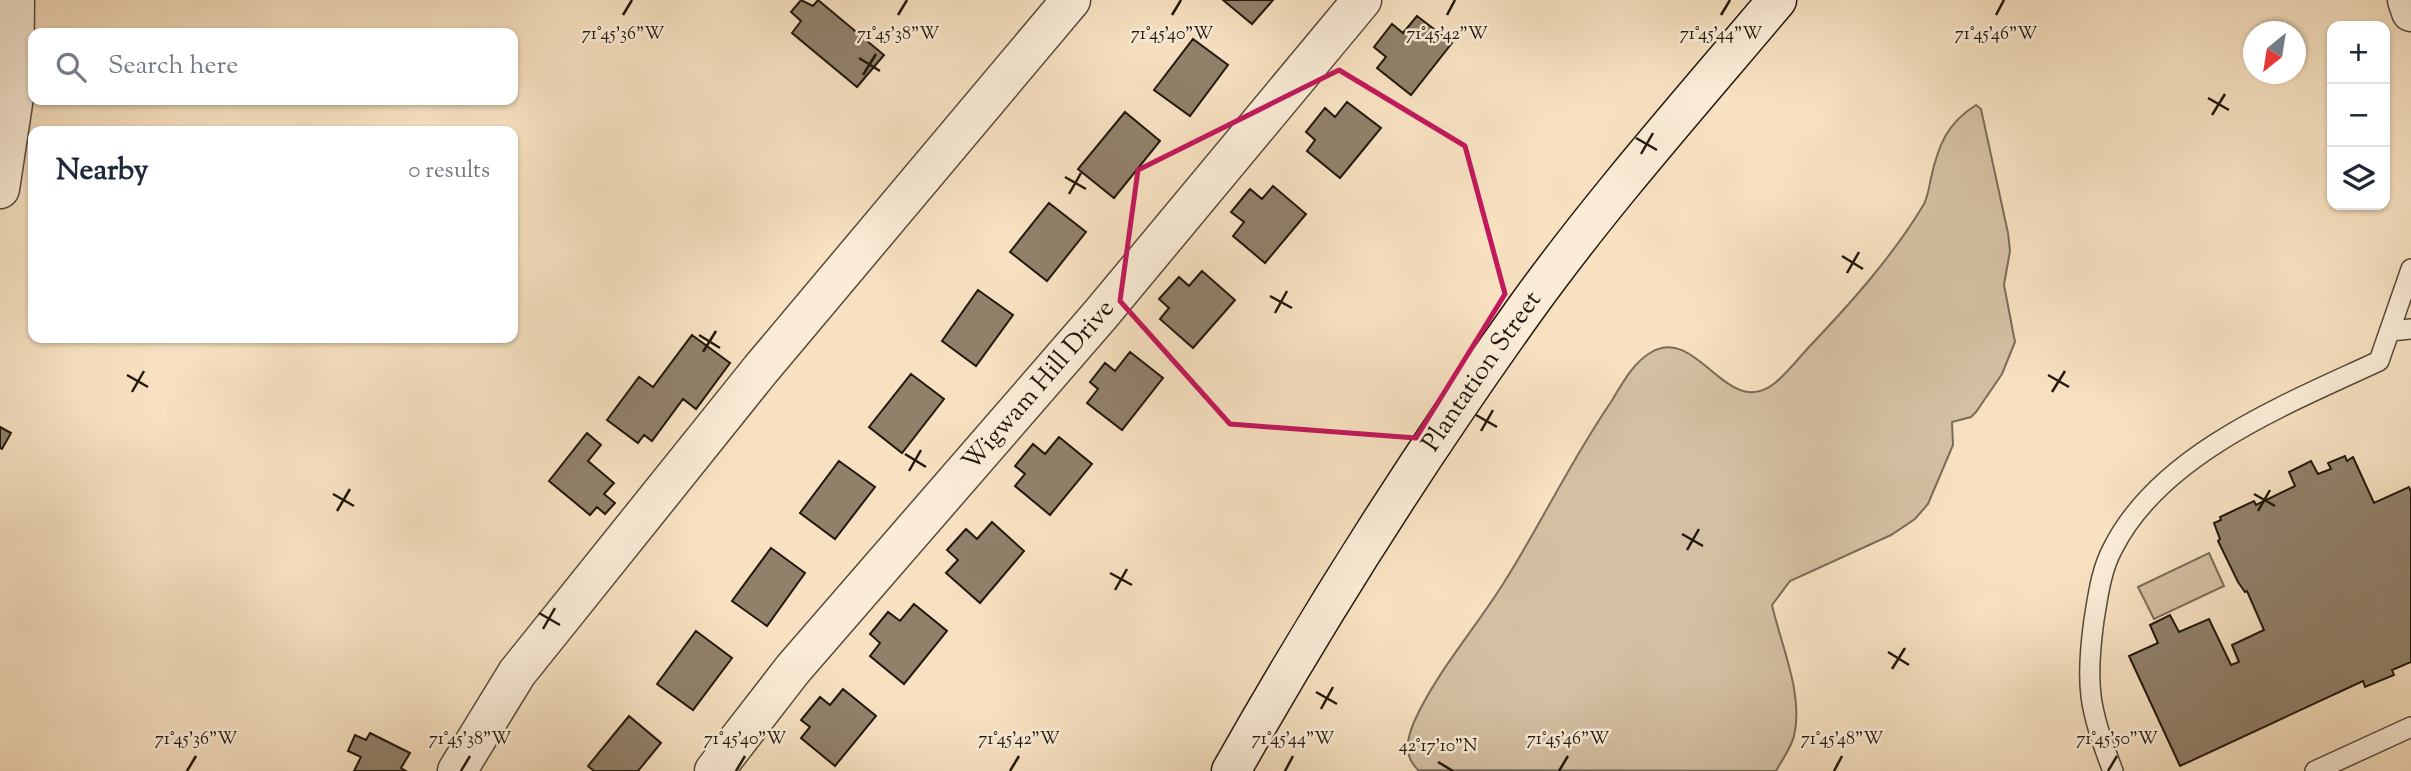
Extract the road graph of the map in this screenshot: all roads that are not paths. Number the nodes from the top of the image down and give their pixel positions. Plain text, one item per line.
1 (15, 0) edge
2 (1071, 0) edge
3 (1362, 0) edge
4 (1777, 0) edge
5 (2407, 0) edge
6 (2411, 12) edge
7 (0, 184) edge
8 (2410, 276) edge
9 (2411, 329) edge
10 (2390, 331) junction
11 (2411, 727) edge
12 (457, 771) edge
13 (714, 771) edge
14 (1231, 771) edge
15 (2113, 771) edge
16 (2315, 771) edge

1 - 7 street
2 - 12 street
3 - 13 street, Wigwam Hill Drive
4 - 14 street, Plantation Street
5 - 6 street
8 - 10 lane
9 - 10 lane
10 - 15 lane
11 - 16 lane

